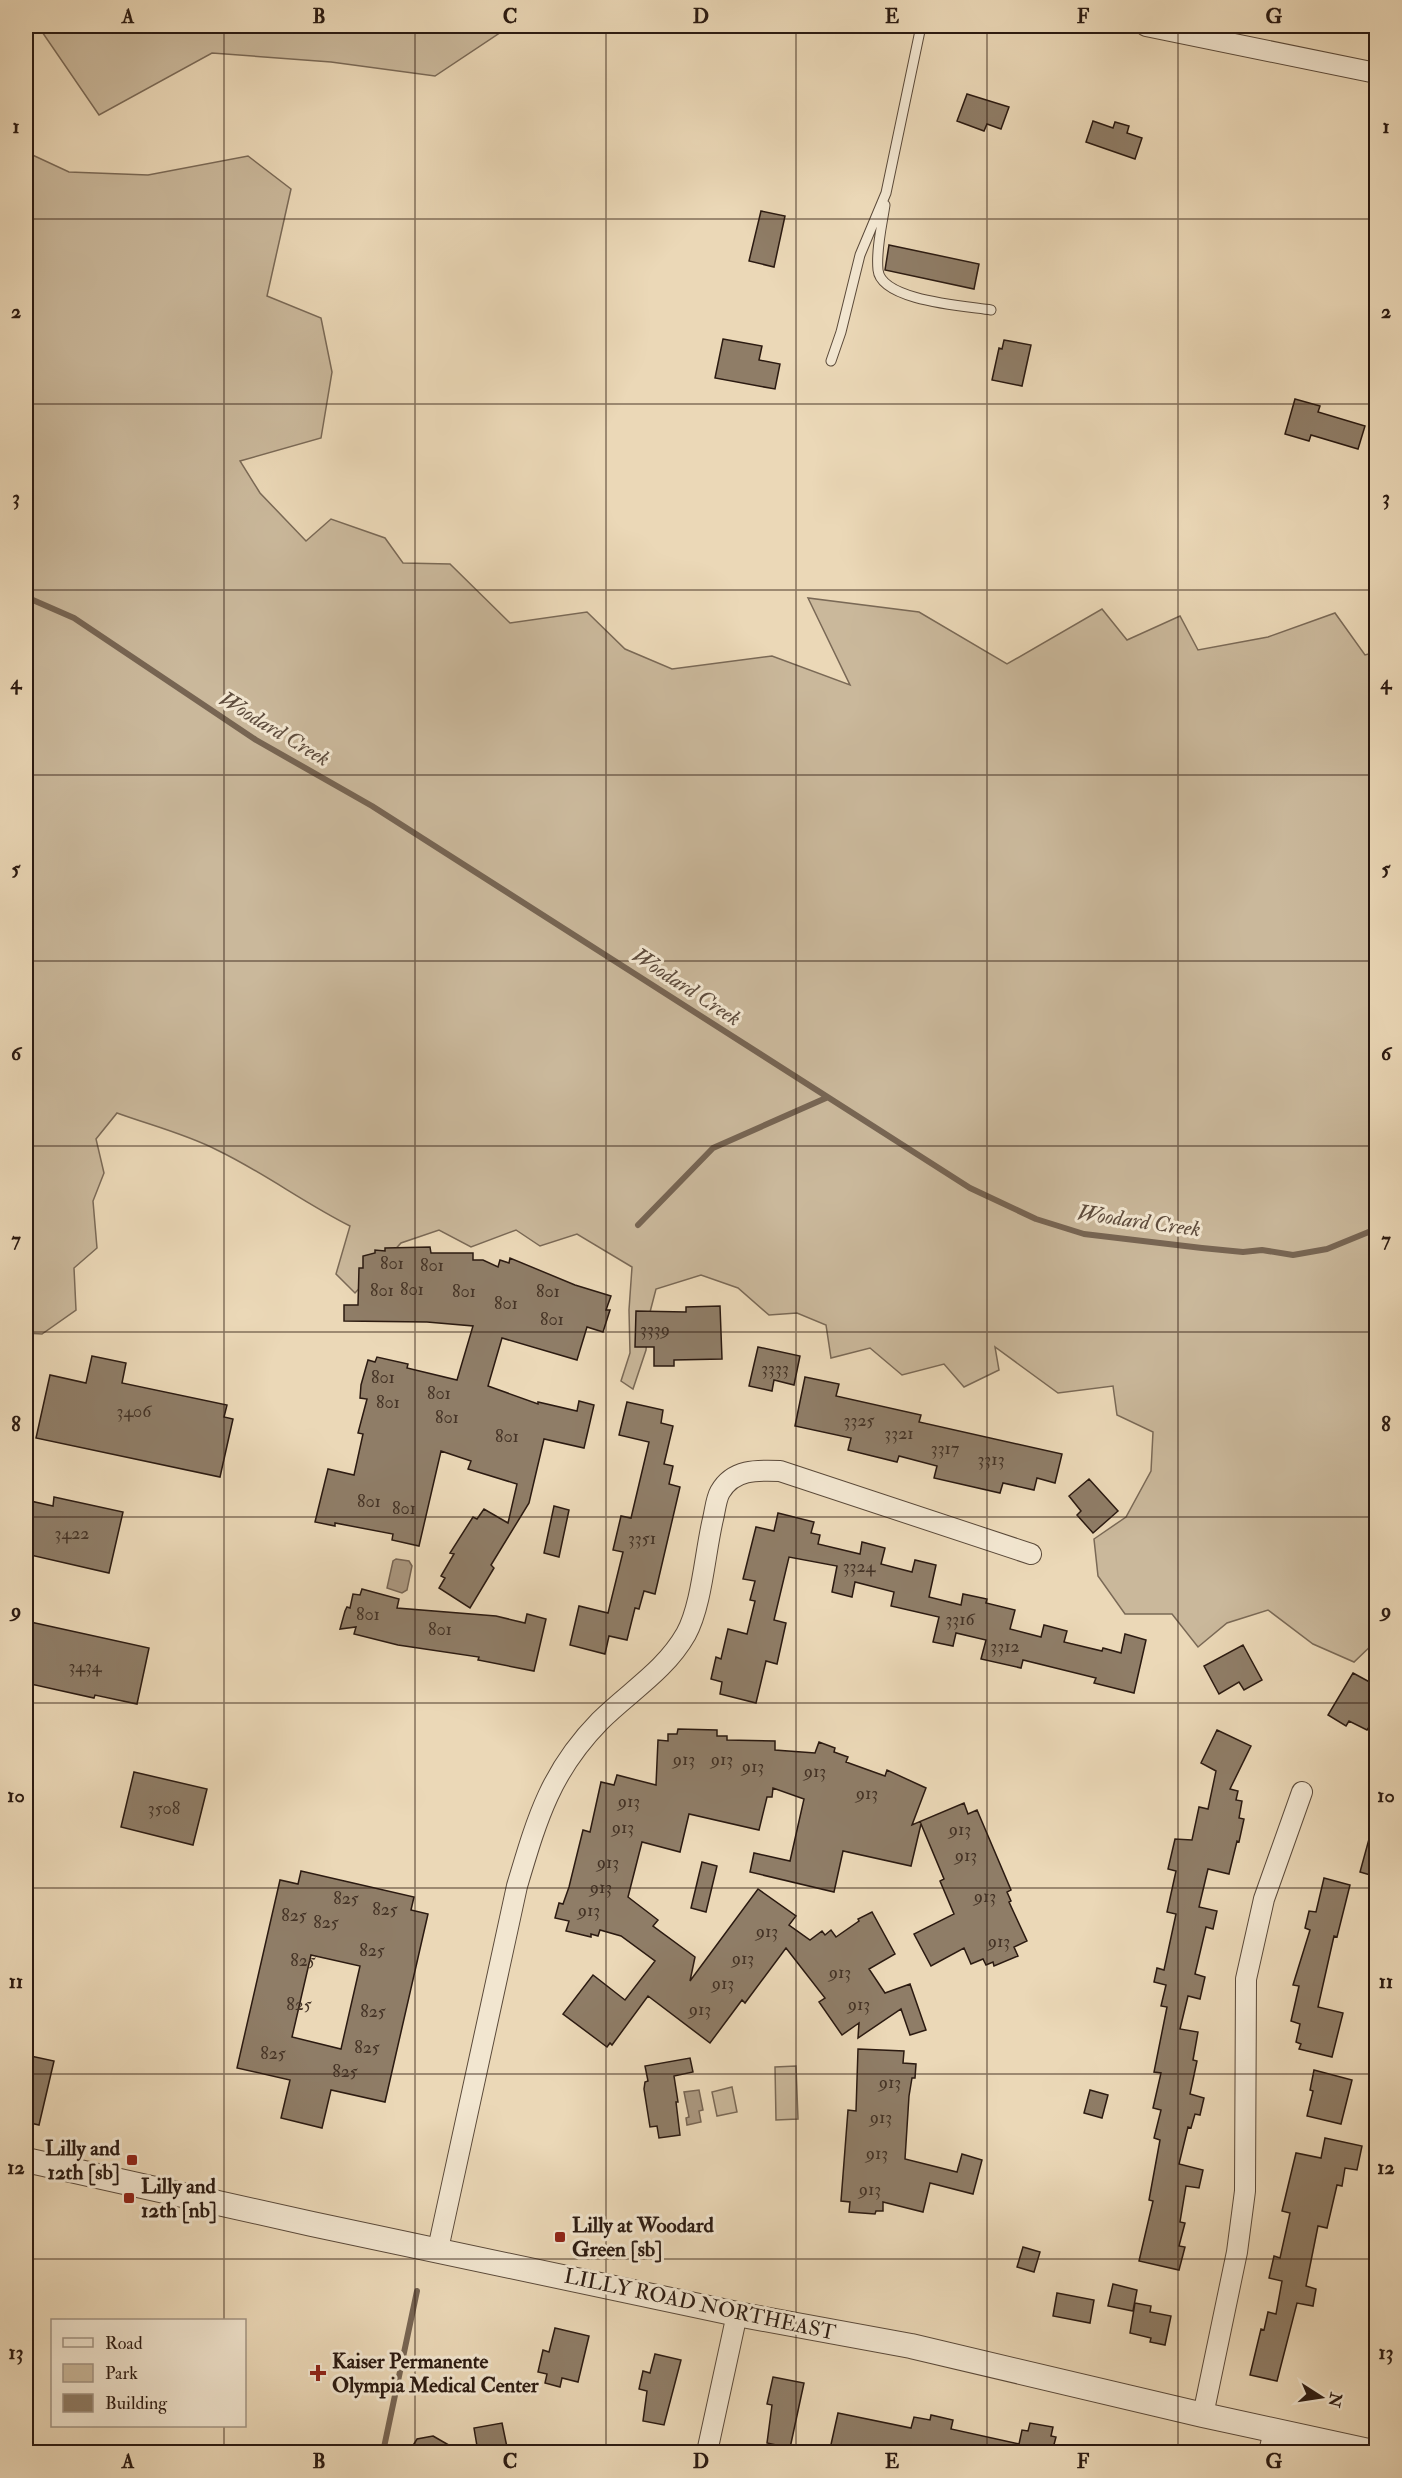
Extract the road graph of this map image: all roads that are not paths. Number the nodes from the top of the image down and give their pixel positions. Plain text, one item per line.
1 (921, 26) edge
2 (1146, 26) edge
3 (1377, 73) edge
4 (886, 193) junction
5 (991, 310) dead end
6 (831, 361) dead end
7 (1031, 1554) dead end
8 (1302, 1792) dead end
9 (26, 2160) edge
10 (438, 2249) junction
11 (737, 2314) junction
12 (1203, 2415) junction
13 (1271, 2442) edge
14 (707, 2452) edge
15 (1373, 2452) edge

1 - 4 lane
2 - 3 street
4 - 5 lane
4 - 6 lane
7 - 10 street
8 - 12 street
9 - 10 street, LILLY ROAD NORTHEAST
10 - 11 street, LILLY ROAD NORTHEAST
11 - 12 street, LILLY ROAD NORTHEAST
11 - 14 street
12 - 13 street, LILLY ROAD NORTHEAST
13 - 15 street, LILLY ROAD NORTHEAST

